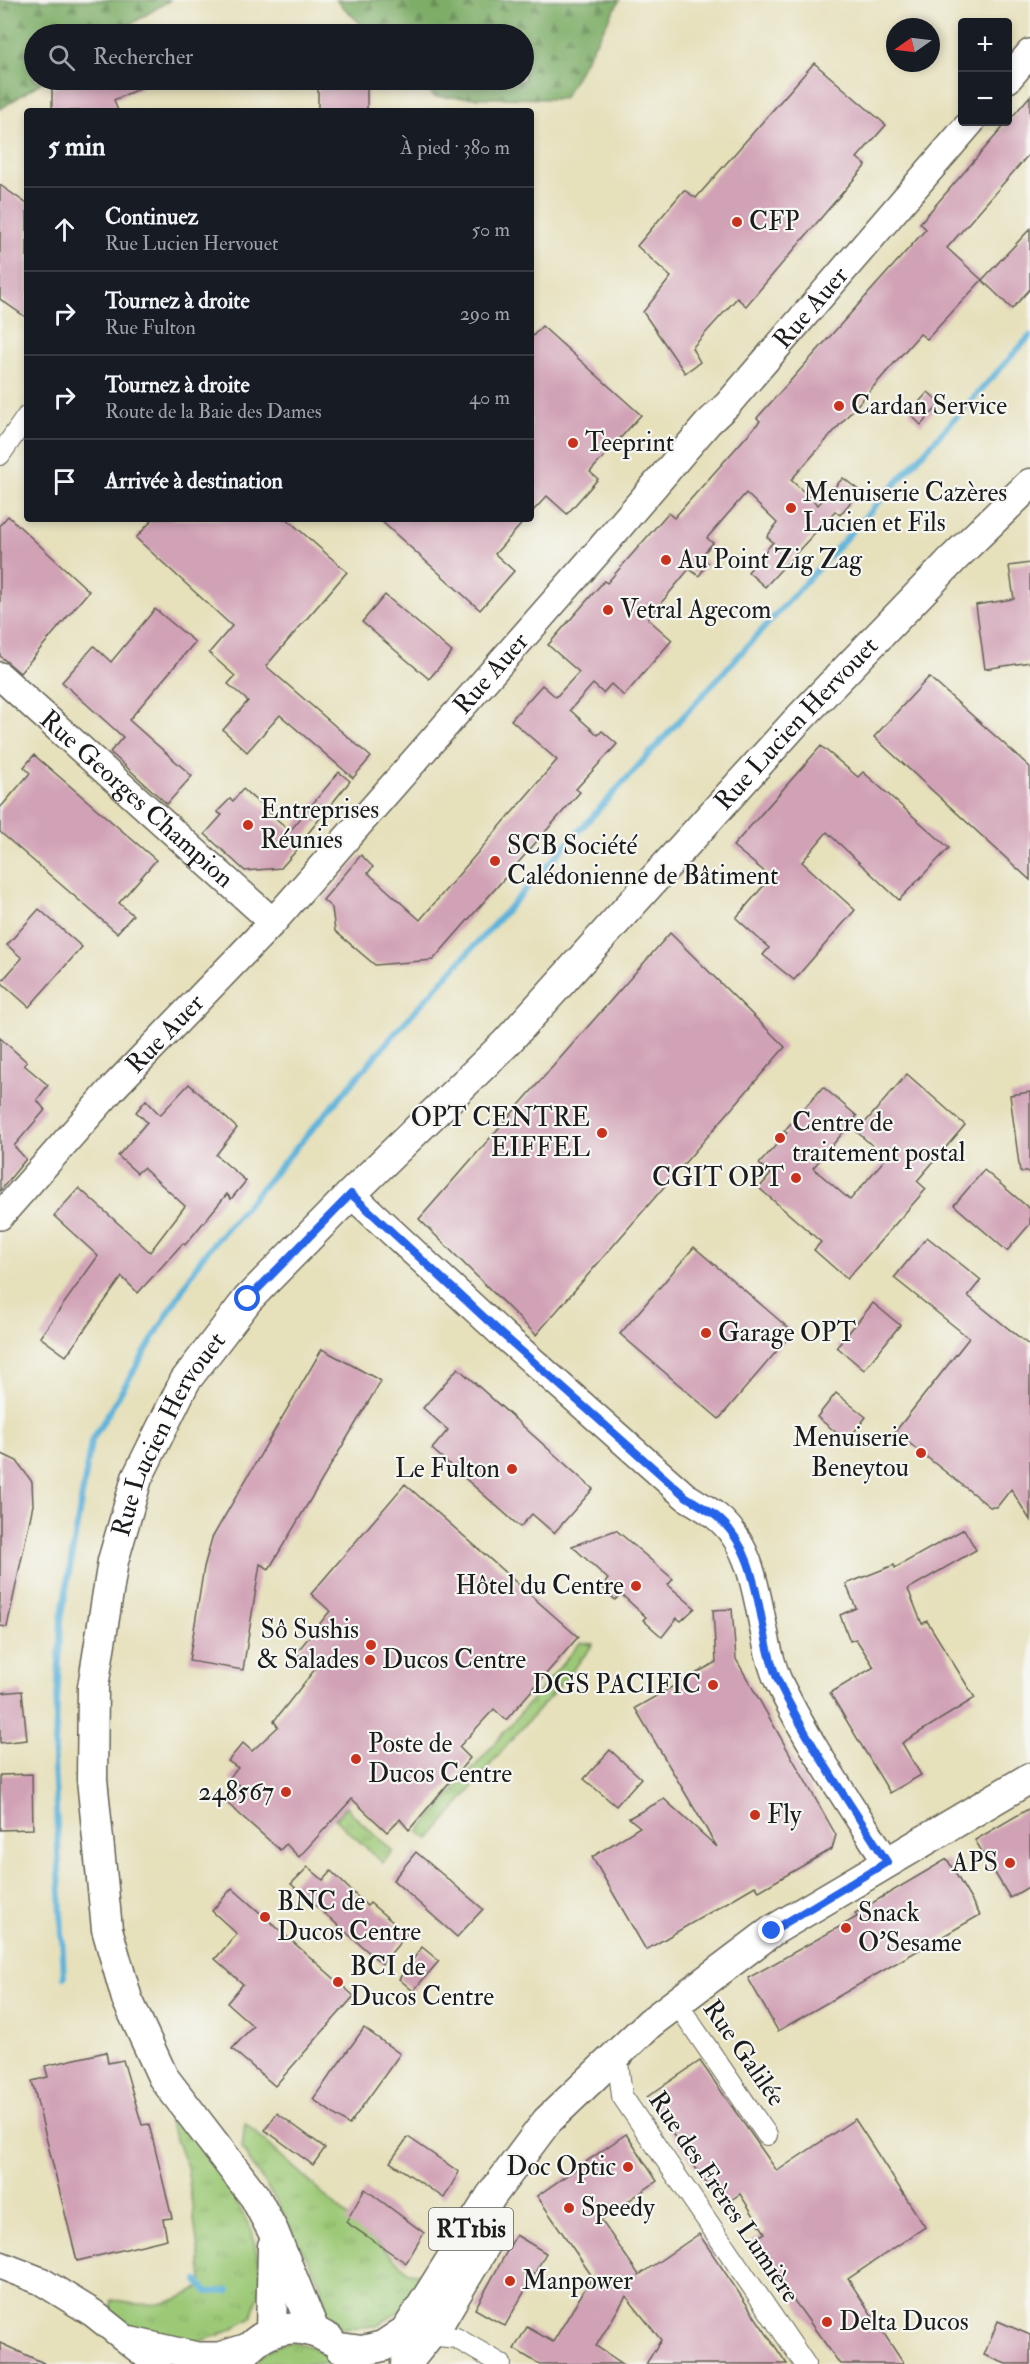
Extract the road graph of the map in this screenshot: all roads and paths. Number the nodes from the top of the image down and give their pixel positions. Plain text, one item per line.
1 (1030, 53) edge
2 (1012, 74) edge
3 (968, 126) edge
4 (24, 420) edge
5 (0, 455) edge
6 (1030, 460) edge
7 (1030, 484) edge
8 (953, 559) junction
9 (0, 676) edge
10 (273, 922) junction
11 (351, 1194) junction
12 (0, 1216) edge
13 (1030, 1778) edge
14 (887, 1862) junction
15 (676, 2002) junction
16 (617, 2054) junction
17 (591, 2079) junction
18 (767, 2134) dead end
19 (273, 2231) junction
20 (0, 2265) edge
21 (314, 2331) junction
22 (429, 2335) junction
23 (124, 2339) junction
24 (252, 2348) edge
25 (345, 2356) edge
26 (157, 2364) edge
27 (406, 2364) edge
28 (501, 2364) edge
29 (805, 2364) edge

1 - 2 street
3 - 10 street, Rue Auer
4 - 5 street
6 - 8 main road, Rue Lucien Hervouet
7 - 8 main road, Rue Lucien Hervouet
8 - 11 main road, Rue Lucien Hervouet
9 - 10 street, Rue Georges Champion
10 - 12 street, Rue Auer
11 - 14 street
11 - 19 main road, Rue Lucien Hervouet
13 - 14 main road, RT1bis
14 - 15 main road, RT1bis
15 - 16 main road, RT1bis
15 - 18 street, Rue Galilée
16 - 17 main road, RT1bis
16 - 29 street, Rue des Frères Lumière
17 - 22 main road, RT1bis
17 - 25 main road, RT1bis
19 - 21 main road, Rue Lucien Hervouet
19 - 24 main road, Rue Lucien Hervouet
20 - 23 street
21 - 24 main road
21 - 25 main road
22 - 27 main road, RT1bis
22 - 28 street
23 - 24 street
23 - 26 street

